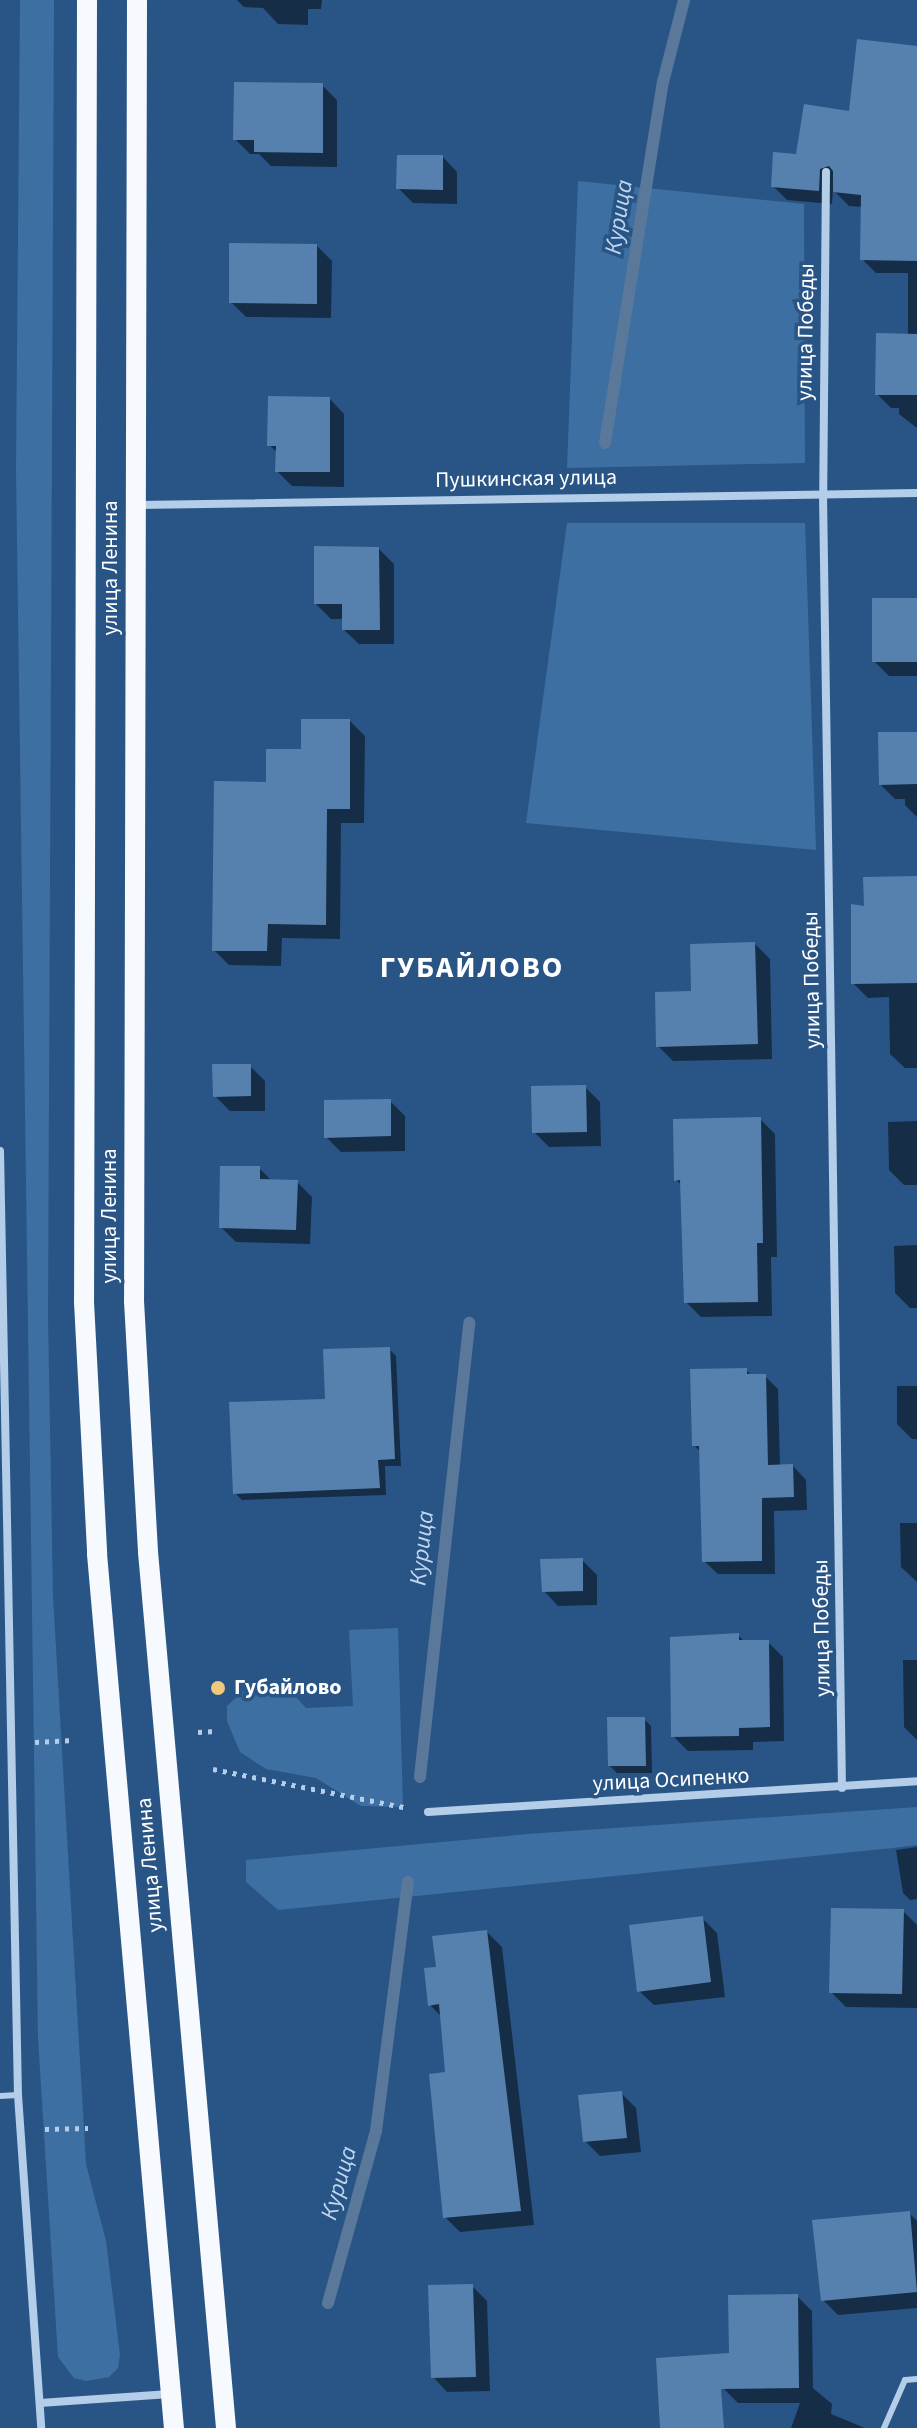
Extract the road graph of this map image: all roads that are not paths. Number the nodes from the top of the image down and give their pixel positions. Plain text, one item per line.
1 (87, 0) edge
2 (137, 0) edge
3 (826, 172) dead end
4 (917, 493) edge
5 (823, 494) junction
6 (135, 505) junction
7 (0, 1151) edge
8 (4, 1665) edge
9 (917, 1781) edge
10 (842, 1788) junction
11 (428, 1812) road end
12 (18, 2095) junction
13 (0, 2096) edge
14 (917, 2379) edge
15 (171, 2394) junction
16 (40, 2403) junction
17 (41, 2428) edge
18 (174, 2428) edge
19 (226, 2428) edge
20 (884, 2428) edge

1 - 15 main road, улица Ленина
2 - 6 main road, улица Ленина
3 - 5 street, улица Победы
4 - 5 street, Пушкинская улица
5 - 6 street, Пушкинская улица
5 - 10 street, улица Победы
6 - 19 main road, улица Ленина
7 - 8 street
8 - 12 street
9 - 10 street, улица Осипенко
10 - 11 street, улица Осипенко
12 - 13 lane
12 - 16 street
14 - 20 lane
15 - 16 street
15 - 18 main road, улица Ленина
16 - 17 street

